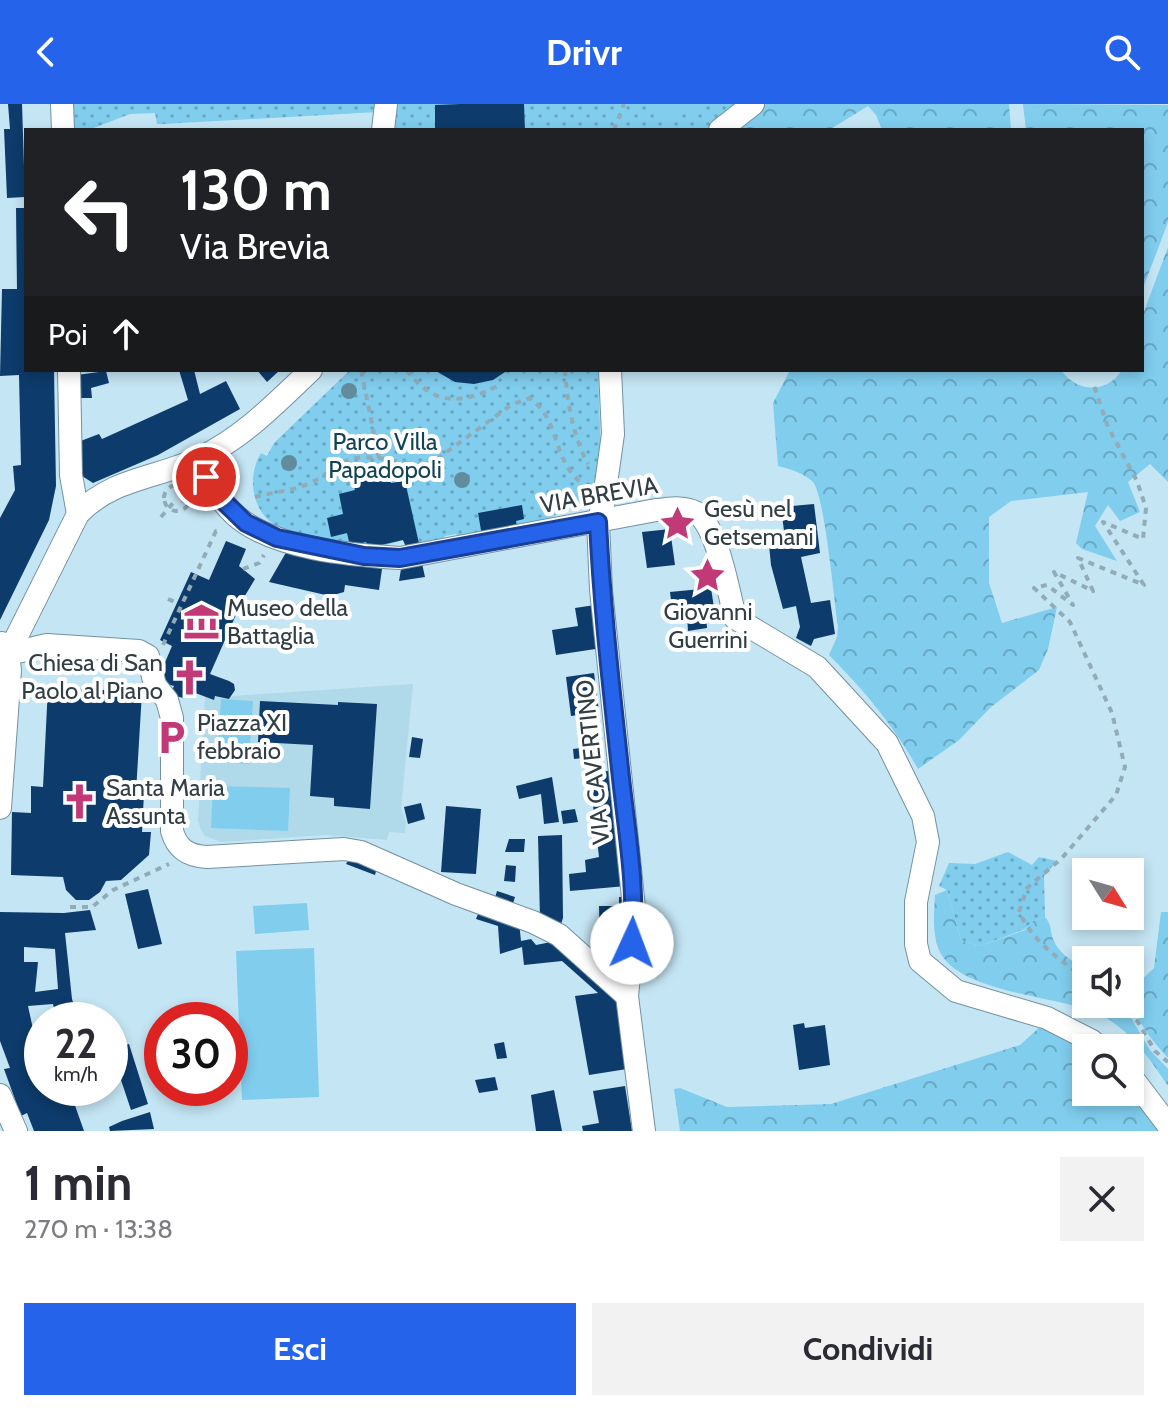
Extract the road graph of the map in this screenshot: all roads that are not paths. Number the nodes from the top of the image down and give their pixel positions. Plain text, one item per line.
1 (62, 104) edge
2 (386, 104) edge
3 (753, 104) edge
4 (63, 128) edge
5 (383, 128) edge
6 (723, 128) edge
7 (69, 372) edge
8 (309, 372) edge
9 (610, 372) edge
10 (195, 460) junction
11 (78, 514) junction
12 (598, 522) junction
13 (4, 647) edge
14 (0, 808) edge
15 (627, 996) junction
16 (1078, 1034) edge
17 (1144, 1093) edge
18 (0, 1095) edge
19 (1168, 1125) edge
20 (16, 1131) edge
21 (644, 1131) edge

1 - 4 street
2 - 5 street
3 - 6 street
7 - 11 street
8 - 10 street
9 - 12 street, VIA CAVERTINO
10 - 11 street
10 - 12 street, VIA BREVIA
11 - 13 street
12 - 15 street, VIA CAVERTINO
12 - 16 street, VIA BREVIA
13 - 14 street
13 - 15 street
15 - 21 street, VIA CAVERTINO
17 - 19 street
18 - 20 street

